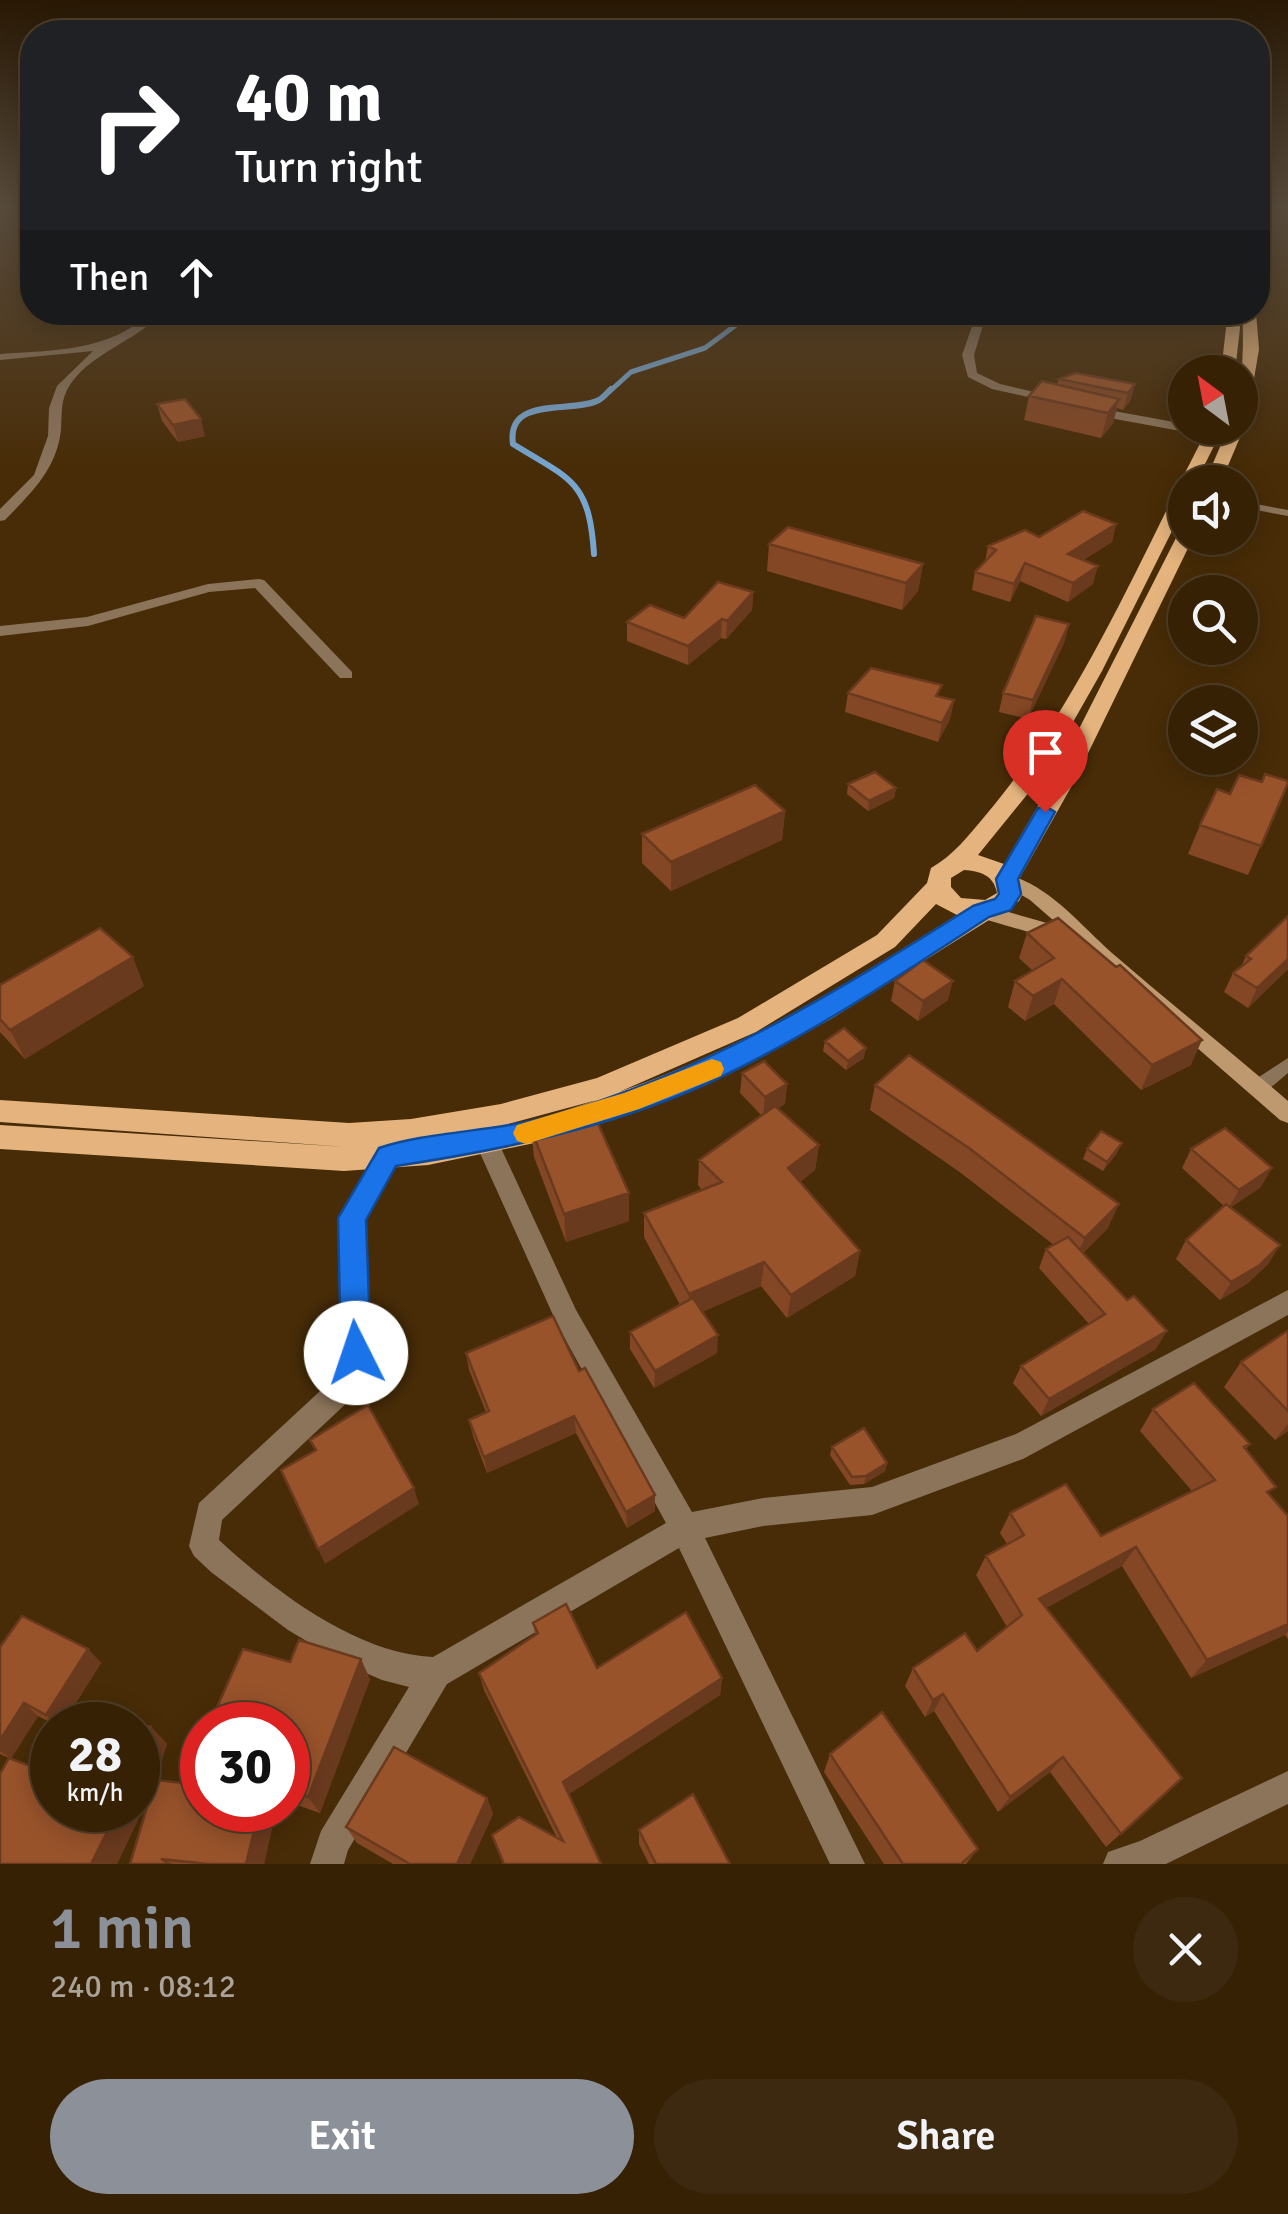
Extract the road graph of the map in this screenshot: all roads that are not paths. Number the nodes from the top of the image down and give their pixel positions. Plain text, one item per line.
1 (145, 325) edge
2 (978, 325) edge
3 (1232, 325) edge
4 (1249, 325) edge
5 (102, 348) junction
6 (1230, 355) edge
7 (1250, 355) edge
8 (0, 357) edge
9 (1168, 423) edge
10 (1258, 507) edge
11 (1288, 512) edge
12 (0, 518) edge
13 (1168, 521) edge
14 (1177, 555) edge
15 (0, 630) edge
16 (346, 675) dead end
17 (959, 862) junction
18 (1008, 881) junction
19 (938, 886) junction
20 (982, 912) junction
21 (1102, 955) junction
22 (1288, 1064) edge
23 (1257, 1087) junction
24 (0, 1112) edge
25 (1288, 1114) edge
26 (0, 1138) edge
27 (488, 1142) junction
28 (388, 1156) junction
29 (1288, 1302) edge
30 (685, 1528) junction
31 (436, 1673) junction
32 (1288, 1786) edge
33 (327, 1864) edge
34 (848, 1864) edge
35 (1120, 1864) edge

1 - 5 street
2 - 9 street
3 - 6 main road
4 - 7 main road
5 - 8 street
5 - 12 street
10 - 11 lane
13 - 17 main road
14 - 18 main road
15 - 16 street
17 - 18 main road
17 - 19 main road
18 - 20 main road
18 - 21 main road
19 - 20 main road
19 - 24 main road
20 - 21 main road
20 - 27 main road
21 - 23 main road
22 - 23 lane
23 - 25 main road
26 - 28 main road
27 - 28 main road
27 - 30 street
28 - 31 street
29 - 30 street
30 - 31 street
30 - 34 street
31 - 33 street
32 - 35 street

